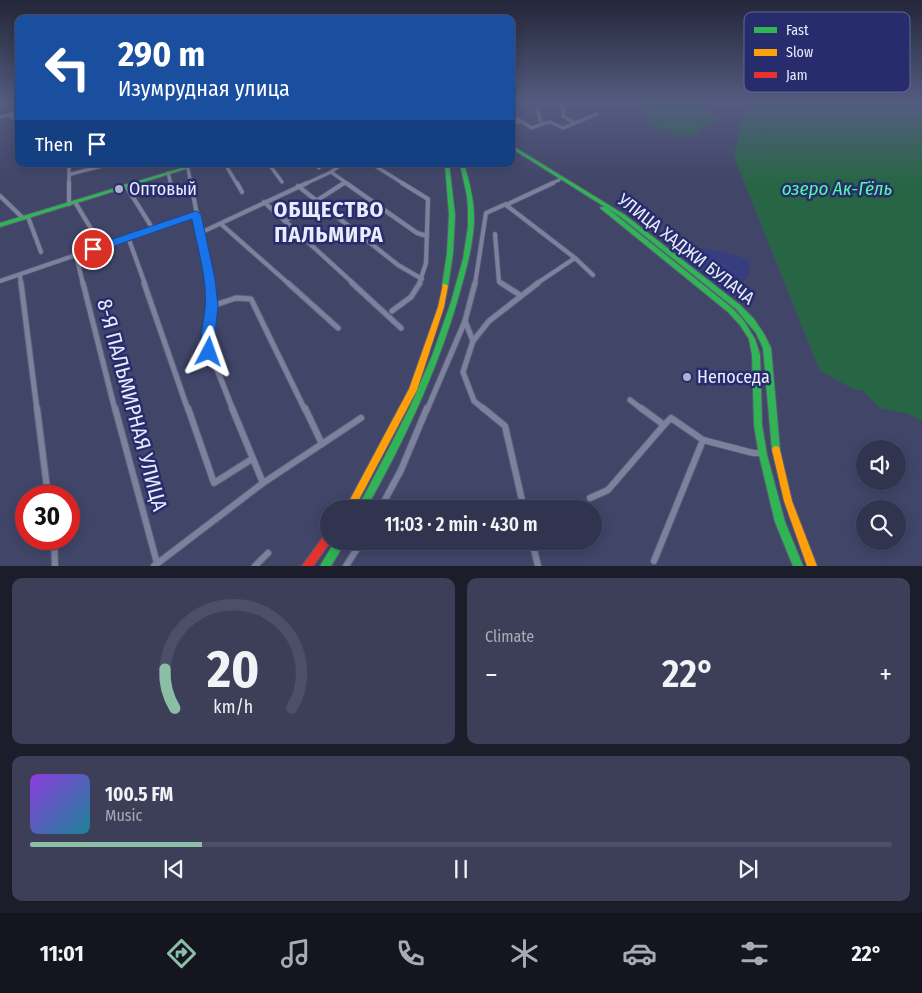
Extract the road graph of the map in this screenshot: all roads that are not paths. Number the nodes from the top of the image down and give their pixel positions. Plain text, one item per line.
1 (515, 149) edge
2 (515, 153) edge
3 (69, 167) edge
4 (98, 167) edge
5 (182, 167) edge
6 (187, 167) edge
7 (227, 167) edge
8 (271, 167) edge
9 (338, 167) edge
10 (377, 167) edge
11 (447, 167) edge
12 (463, 167) edge
13 (331, 172) junction
14 (168, 173) junction
15 (70, 174) junction
16 (561, 179) junction
17 (282, 182) dead end
18 (346, 182) junction
19 (126, 186) junction
20 (171, 186) dead end
21 (298, 186) junction
22 (242, 192) dead end
23 (0, 196) edge
24 (317, 201) junction
25 (264, 202) junction
26 (72, 203) junction
27 (506, 205) junction
28 (196, 214) junction
29 (25, 217) junction
30 (285, 221) junction
31 (221, 224) junction
32 (0, 225) edge
33 (151, 226) dead end
34 (200, 233) junction
35 (495, 234) dead end
36 (427, 236) junction
37 (128, 237) junction
38 (99, 242) dead end
39 (41, 252) dead end
40 (76, 255) junction
41 (575, 258) junction
42 (20, 275) junction
43 (593, 275) dead end
44 (422, 279) junction
45 (0, 281) edge
46 (520, 295) junction
47 (212, 306) junction
48 (392, 311) dead end
49 (465, 321) junction
50 (338, 328) dead end
51 (401, 328) dead end
52 (473, 340) junction
53 (756, 369) junction
54 (768, 372) junction
55 (630, 400) dead end
56 (361, 418) dead end
57 (664, 425) junction
58 (703, 440) junction
59 (322, 444) junction
60 (762, 453) junction
61 (252, 459) junction
62 (263, 484) junction
63 (47, 485) edge
64 (590, 498) dead end
65 (354, 500) edge
66 (366, 500) edge
67 (385, 500) edge
68 (522, 500) edge
69 (320, 548) edge
70 (55, 550) edge
71 (335, 550) edge
72 (356, 550) edge
73 (534, 550) edge
74 (268, 553) dead end
75 (654, 560) dead end
76 (156, 564) edge
77 (56, 566) edge
78 (255, 566) edge
79 (307, 566) edge
80 (325, 566) edge
81 (346, 566) edge
82 (538, 566) edge
83 (798, 566) edge
84 (812, 566) edge

1 - 16 main road, УЛИЦА ХАДЖИ БУЛАЧА
2 - 16 main road, УЛИЦА ХАДЖИ БУЛАЧА
3 - 15 street
4 - 15 street
5 - 14 main road
6 - 28 street
7 - 22 street
8 - 17 street
9 - 13 street
10 - 36 street
11 - 65 main road
12 - 66 main road
13 - 18 street
13 - 21 street
14 - 19 main road
14 - 20 street
15 - 26 street
16 - 27 street
16 - 53 main road, УЛИЦА ХАДЖИ БУЛАЧА
16 - 54 main road, УЛИЦА ХАДЖИ БУЛАЧА
18 - 24 street
18 - 36 street
19 - 26 main road
19 - 33 street
21 - 24 street
21 - 25 street
23 - 29 street
24 - 30 street
24 - 44 street
25 - 30 street
25 - 31 street
26 - 29 main road
26 - 38 street
27 - 41 street
27 - 49 street
28 - 34 street
28 - 37 street
29 - 32 main road
29 - 39 street
30 - 51 street
31 - 34 street
31 - 50 street
34 - 47 street
35 - 46 street
36 - 44 street
37 - 40 street
37 - 61 street
40 - 42 street
40 - 76 street, 8-Я ПАЛЬМИРНАЯ УЛИЦА
41 - 43 street
41 - 46 street
42 - 45 street
42 - 63 street
44 - 48 street
46 - 52 street
47 - 59 street
47 - 61 street
49 - 52 street
49 - 67 street
52 - 68 street
53 - 54 main road
53 - 60 main road, УЛИЦА ХАДЖИ БУЛАЧА
54 - 84 main road, УЛИЦА ХАДЖИ БУЛАЧА
55 - 57 street
56 - 59 street
57 - 58 street
57 - 64 street
58 - 60 street
58 - 75 street
59 - 62 street
60 - 83 main road, УЛИЦА ХАДЖИ БУЛАЧА
61 - 62 street
62 - 76 street
69 - 79 main road
70 - 77 street
71 - 80 main road
72 - 81 street
73 - 82 street
74 - 78 street

